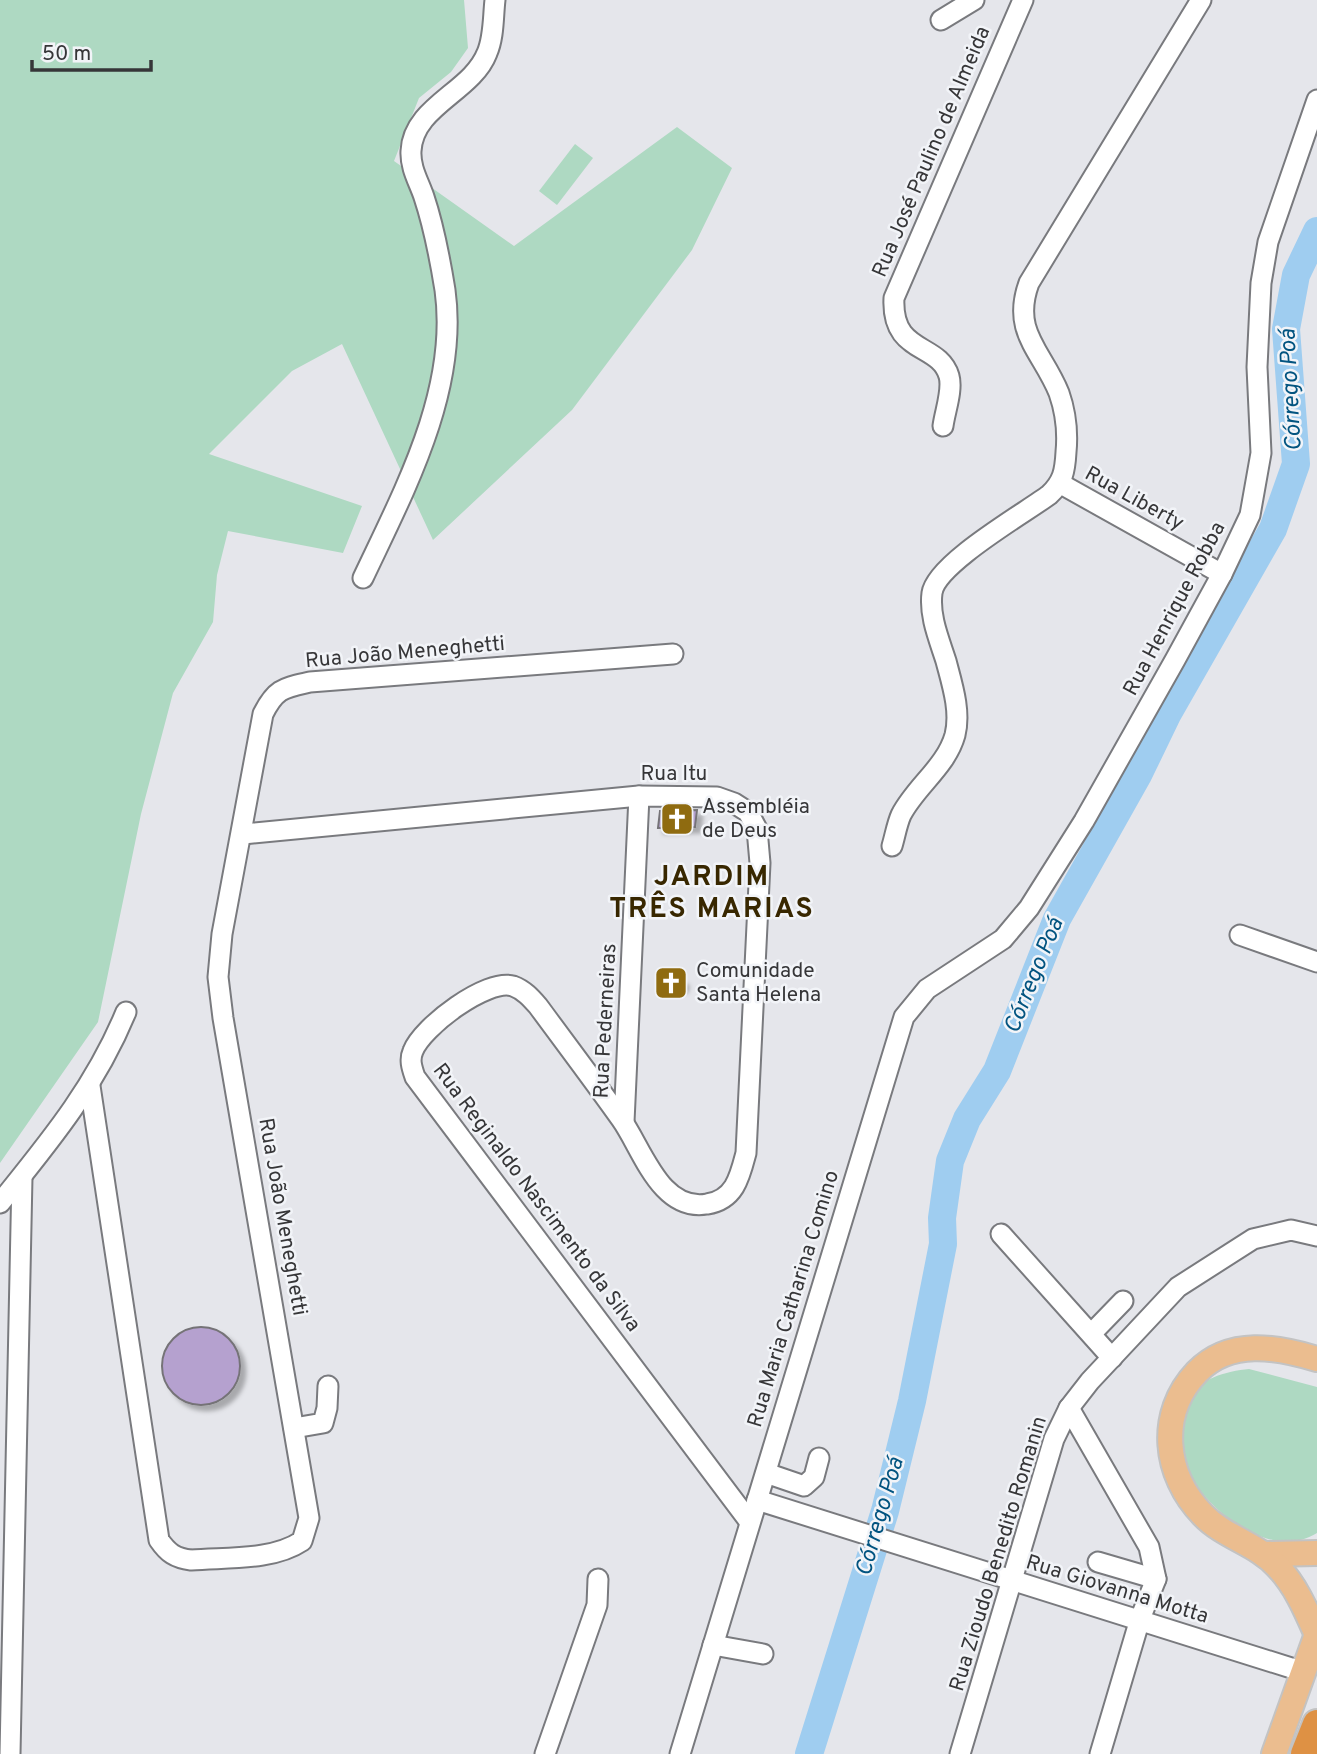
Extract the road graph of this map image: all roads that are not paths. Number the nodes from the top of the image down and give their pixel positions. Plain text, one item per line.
1 (495, 0) edge
2 (974, 0) edge
3 (1023, 0) edge
4 (1201, 0) edge
5 (941, 19) dead end
6 (1317, 100) edge
7 (943, 426) dead end
8 (1061, 484) junction
9 (1222, 574) junction
10 (363, 578) dead end
11 (673, 654) dead end
12 (639, 796) junction
13 (243, 834) junction
14 (892, 846) dead end
15 (1029, 908) joint
16 (1240, 935) dead end
17 (1317, 962) edge
18 (126, 1012) dead end
19 (90, 1086) junction
20 (624, 1122) junction
21 (22, 1177) junction
22 (682, 1200) joint
23 (0, 1203) edge
24 (1001, 1234) dead end
25 (1317, 1236) edge
26 (1123, 1301) dead end
27 (1091, 1333) junction
28 (1112, 1358) junction
29 (1317, 1359) edge
30 (328, 1386) dead end
31 (1069, 1408) junction
32 (294, 1428) junction
33 (819, 1458) dead end
34 (766, 1473) junction
35 (757, 1500) junction
36 (749, 1521) junction
37 (1264, 1554) junction
38 (1312, 1558) edge
39 (1098, 1562) dead end
40 (598, 1578) dead end
41 (1156, 1579) junction
42 (1012, 1582) junction
43 (1140, 1619) junction
44 (1317, 1635) edge
45 (713, 1645) junction
46 (763, 1654) dead end
47 (1304, 1672) junction
48 (1317, 1724) edge
49 (684, 1752) edge
50 (10, 1754) edge
51 (545, 1754) edge
52 (960, 1754) edge
53 (1100, 1754) edge
54 (1274, 1754) edge
55 (1305, 1754) edge

1 - 10 street
2 - 5 street
3 - 7 street, Rua José Paulino de Almeida
4 - 8 street
6 - 9 street, Rua Henrique Robba
8 - 9 street, Rua Liberty
8 - 14 street
9 - 15 street, Rua Henrique Robba
11 - 13 street, Rua João Meneghetti
12 - 13 street, Rua Itu
12 - 20 street, Rua Pederneiras
12 - 22 street, Rua Itu
13 - 32 street, Rua João Meneghetti
15 - 34 street, Rua Maria Catharina Comino
16 - 17 street
18 - 19 street
19 - 21 street
19 - 32 street, Rua João Meneghetti
20 - 22 street, Rua Reginaldo Nascimento da Silva
20 - 36 street, Rua Reginaldo Nascimento da Silva
21 - 23 street
21 - 50 street
24 - 27 street
25 - 28 street, Rua Zioudo Benedito Romanin
26 - 27 street
27 - 28 street
28 - 31 street, Rua Zioudo Benedito Romanin
29 - 37 main road
30 - 32 street
31 - 41 street
31 - 42 street, Rua Zioudo Benedito Romanin
33 - 34 street
34 - 35 street, Rua Maria Catharina Comino
35 - 36 street, Rua Maria Catharina Comino
35 - 42 street, Rua Giovanna Motta
36 - 45 street, Rua Maria Catharina Comino
37 - 38 main road
37 - 44 main road
39 - 41 street
40 - 51 street
41 - 43 street
42 - 43 street, Rua Giovanna Motta
42 - 52 street, Rua Zioudo Benedito Romanin
43 - 47 street, Rua Giovanna Motta
43 - 53 street
44 - 47 main road
45 - 46 street
45 - 49 street, Rua Maria Catharina Comino
47 - 54 main road
48 - 55 highway

